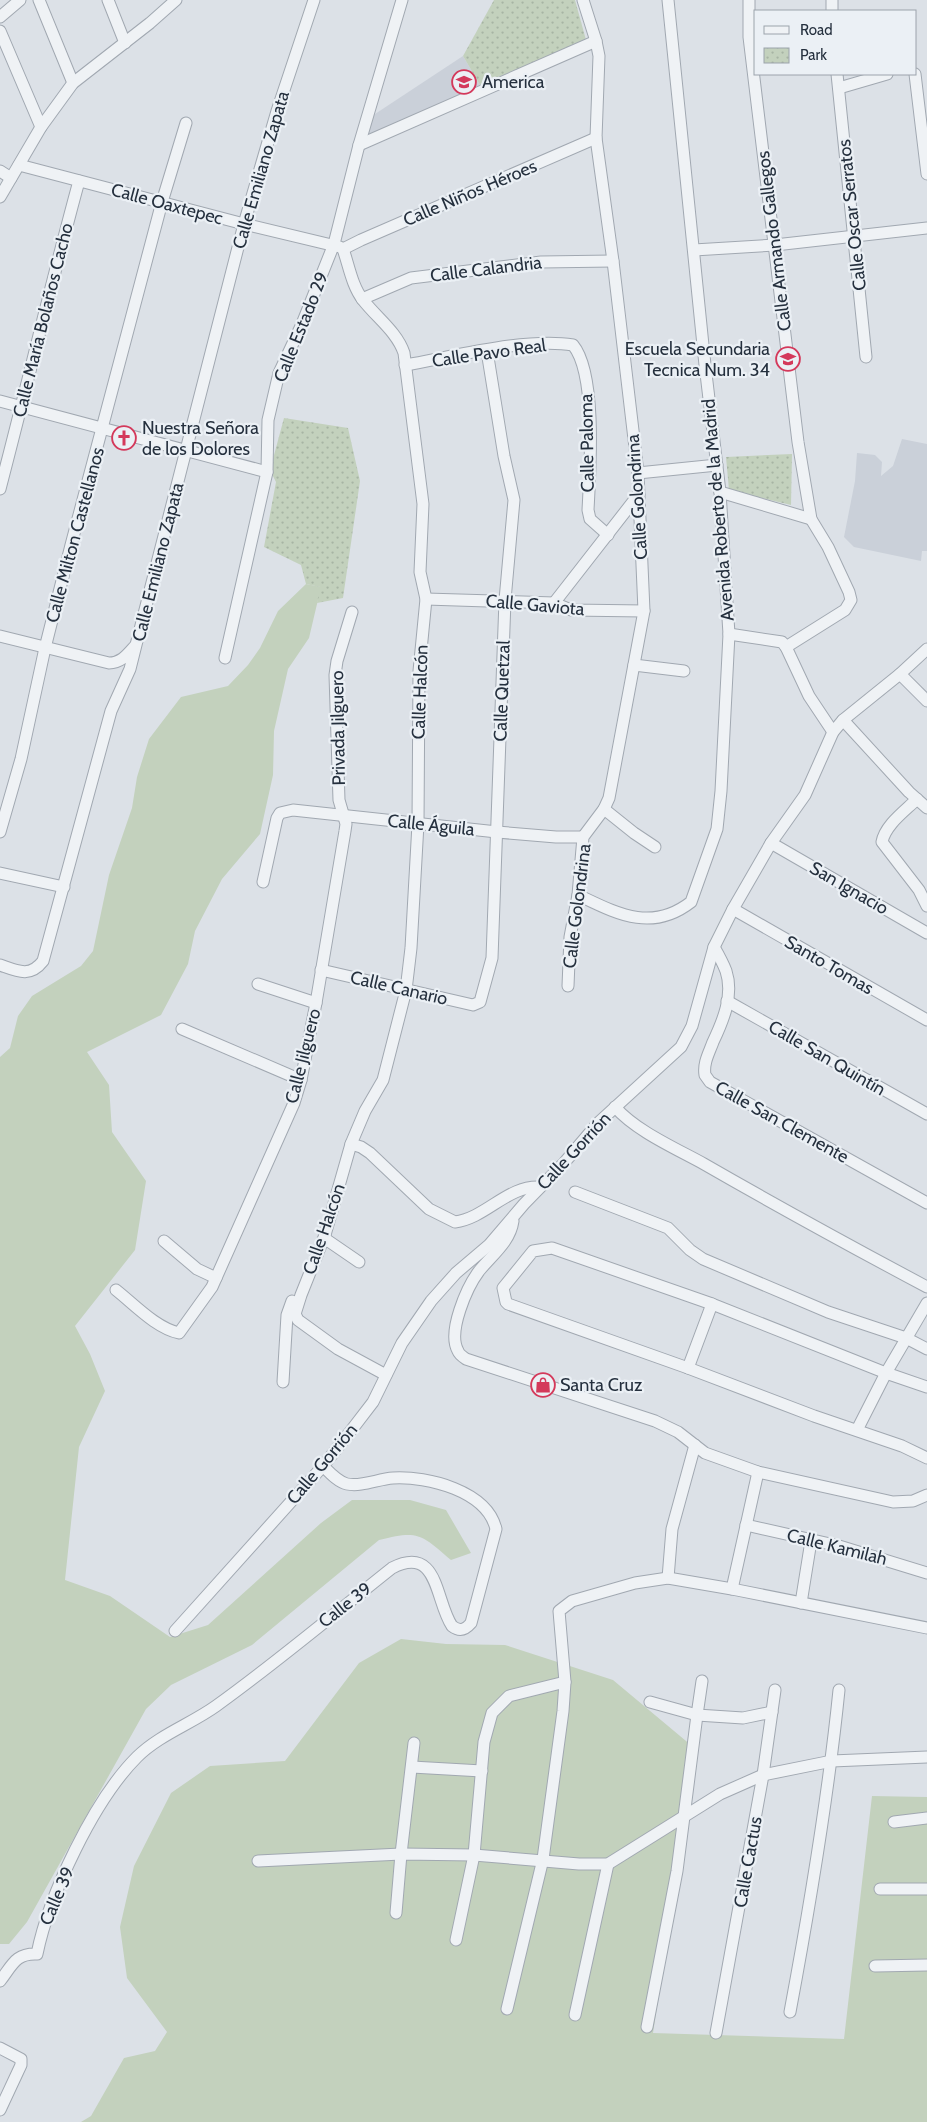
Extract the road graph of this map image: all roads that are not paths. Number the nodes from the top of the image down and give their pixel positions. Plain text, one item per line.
1 (20, 0) edge
2 (39, 0) edge
3 (108, 0) edge
4 (176, 0) edge
5 (314, 0) edge
6 (402, 0) edge
7 (584, 0) edge
8 (668, 0) edge
9 (750, 0) edge
10 (0, 17) edge
11 (0, 31) edge
12 (596, 40) junction
13 (125, 43) junction
14 (837, 75) edge
15 (883, 75) edge
16 (915, 75) edge
17 (73, 83) junction
18 (839, 88) junction
19 (186, 123) dead end
20 (41, 127) junction
21 (925, 134) edge
22 (596, 138) junction
23 (359, 145) junction
24 (20, 165) junction
25 (0, 171) edge
26 (927, 174) edge
27 (11, 178) junction
28 (79, 181) junction
29 (0, 198) edge
30 (162, 202) junction
31 (244, 224) junction
32 (927, 228) edge
33 (854, 237) junction
34 (775, 245) junction
35 (338, 246) junction
36 (694, 250) junction
37 (613, 261) junction
38 (362, 299) junction
39 (573, 345) joint
40 (487, 351) junction
41 (866, 357) dead end
42 (405, 366) junction
43 (0, 401) edge
44 (22, 407) junction
45 (103, 427) junction
46 (186, 449) junction
47 (717, 466) junction
48 (267, 472) junction
49 (638, 473) junction
50 (0, 489) edge
51 (720, 492) junction
52 (639, 494) junction
53 (811, 519) junction
54 (608, 535) junction
55 (426, 598) junction
56 (505, 600) junction
57 (554, 603) junction
58 (644, 611) junction
59 (352, 612) dead end
60 (729, 634) junction
61 (0, 636) edge
62 (136, 645) junction
63 (786, 647) junction
64 (45, 648) junction
65 (927, 649) edge
66 (225, 658) dead end
67 (634, 665) junction
68 (684, 670) dead end
69 (900, 674) junction
70 (927, 701) edge
71 (843, 720) junction
72 (833, 732) junction
73 (917, 799) junction
74 (927, 808) edge
75 (604, 809) junction
76 (344, 815) junction
77 (418, 824) junction
78 (0, 832) edge
79 (497, 832) junction
80 (583, 837) junction
81 (771, 843) junction
82 (656, 847) dead end
83 (0, 873) edge
84 (263, 882) dead end
85 (64, 887) junction
86 (578, 895) junction
87 (927, 906) edge
88 (732, 909) junction
89 (927, 933) edge
90 (714, 947) junction
91 (0, 965) edge
92 (321, 970) junction
93 (258, 984) dead end
94 (568, 986) dead end
95 (406, 990) junction
96 (728, 1001) junction
97 (316, 1002) junction
98 (477, 1005) joint
99 (927, 1020) edge
100 (182, 1029) dead end
101 (300, 1080) junction
102 (615, 1107) junction
103 (927, 1114) edge
104 (351, 1144) junction
105 (540, 1187) junction
106 (575, 1192) dead end
107 (927, 1203) edge
108 (514, 1217) junction
109 (324, 1238) junction
110 (164, 1241) dead end
111 (360, 1262) dead end
112 (216, 1278) junction
113 (304, 1287) junction
114 (927, 1287) edge
115 (116, 1290) dead end
116 (712, 1304) junction
117 (927, 1304) edge
118 (906, 1338) junction
119 (927, 1348) edge
120 (688, 1368) junction
121 (886, 1374) junction
122 (386, 1375) junction
123 (283, 1382) dead end
124 (927, 1387) edge
125 (857, 1430) junction
126 (695, 1445) junction
127 (927, 1458) edge
128 (323, 1466) junction
129 (758, 1472) junction
130 (927, 1495) edge
131 (746, 1525) junction
132 (811, 1541) junction
133 (927, 1573) edge
134 (668, 1578) junction
135 (732, 1589) junction
136 (801, 1603) junction
137 (927, 1628) edge
138 (175, 1631) dead end
139 (702, 1680) dead end
140 (565, 1682) junction
141 (775, 1690) dead end
142 (839, 1690) dead end
143 (650, 1702) dead end
144 (772, 1712) junction
145 (697, 1715) junction
146 (414, 1743) dead end
147 (927, 1757) edge
148 (832, 1761) junction
149 (412, 1767) junction
150 (482, 1772) junction
151 (764, 1775) junction
152 (683, 1817) junction
153 (927, 1818) edge
154 (894, 1822) dead end
155 (401, 1854) junction
156 (474, 1855) junction
157 (543, 1859) junction
158 (258, 1861) dead end
159 (608, 1864) junction
160 (880, 1889) dead end
161 (927, 1889) edge
162 (396, 1913) dead end
163 (456, 1940) dead end
164 (927, 1965) edge
165 (874, 1966) dead end
166 (0, 1981) edge
167 (507, 2009) dead end
168 (790, 2012) dead end
169 (575, 2015) dead end
170 (647, 2026) dead end
171 (716, 2033) dead end
172 (0, 2048) edge
173 (0, 2110) edge

1 - 10 street
2 - 17 street
3 - 13 street
4 - 13 street
5 - 31 street, Calle Emiliano Zapata
6 - 23 street, Calle Estado 29
7 - 12 street, Calle Golondrina
8 - 36 street, Avenida Roberto de la Madrid
9 - 34 street, Calle Armando Gallegos
11 - 20 street
12 - 22 street, Calle Golondrina
12 - 23 street
13 - 17 street
14 - 18 street, Calle Oscar Serratos
15 - 18 street
16 - 21 street
17 - 20 street
18 - 33 street, Calle Oscar Serratos
19 - 30 street, Calle Milton Castellanos
20 - 24 street
21 - 26 street
22 - 35 street, Calle Niños Héroes
22 - 37 street, Calle Golondrina
23 - 35 street, Calle Estado 29
24 - 27 street
24 - 28 street, Calle Oaxtepec
25 - 27 street
27 - 29 street
28 - 30 street, Calle Oaxtepec
28 - 44 street, Calle María Bolaños Cacho
30 - 31 street, Calle Oaxtepec
30 - 45 street, Calle Milton Castellanos
31 - 35 street, Calle Oaxtepec
31 - 46 street, Calle Emiliano Zapata
32 - 33 street
33 - 34 street
33 - 41 street, Calle Oscar Serratos
34 - 36 street
34 - 53 street, Calle Armando Gallegos
35 - 38 street, Calle Halcón
35 - 48 street, Calle Estado 29
36 - 47 street, Avenida Roberto de la Madrid
37 - 38 street, Calle Calandria
37 - 49 street, Calle Golondrina
38 - 42 street, Calle Halcón
39 - 40 street, Calle Pavo Real
39 - 54 street, Calle Paloma
40 - 42 street, Calle Pavo Real
40 - 56 street, Calle Quetzal
42 - 55 street, Calle Halcón
43 - 44 street
44 - 45 street
44 - 50 street, Calle María Bolaños Cacho
45 - 46 street
45 - 64 street, Calle Milton Castellanos
46 - 48 street
46 - 62 street, Calle Emiliano Zapata
47 - 49 street
47 - 51 street, Avenida Roberto de la Madrid
48 - 66 street, Calle Estado 29
49 - 52 street, Calle Golondrina
51 - 53 street
51 - 60 street, Avenida Roberto de la Madrid
52 - 54 street
52 - 58 street, Calle Golondrina
53 - 63 street, Calle Armando Gallegos
54 - 57 street
55 - 56 street, Calle Gaviota
55 - 77 street, Calle Halcón
56 - 57 street, Calle Gaviota
56 - 79 street, Calle Quetzal
57 - 58 street, Calle Gaviota
58 - 67 street, Calle Golondrina
59 - 76 street, Privada Jilguero
60 - 63 street
60 - 86 street, Avenida Roberto de la Madrid
61 - 64 street
62 - 64 street
62 - 85 street, Calle Emiliano Zapata
63 - 72 street
64 - 78 street, Calle Milton Castellanos
65 - 69 street, Calle Gorrión
67 - 68 street
67 - 75 street, Calle Golondrina
69 - 70 street
69 - 71 street, Calle Gorrión
71 - 72 street, Calle Gorrión
71 - 73 street
72 - 81 street, Calle Gorrión
73 - 74 street
73 - 87 street
75 - 80 street, Calle Golondrina
75 - 82 street
76 - 77 street, Calle Águila
76 - 84 street, Calle Águila
76 - 92 street, Calle Jilguero
77 - 79 street, Calle Águila
77 - 95 street, Calle Halcón
79 - 80 street, Calle Águila
79 - 98 street, Calle Quetzal
80 - 86 street, Calle Golondrina
81 - 88 street, Calle Gorrión
81 - 89 street, San Ignacio
83 - 85 street
85 - 91 street, Calle Emiliano Zapata
86 - 94 street, Calle Golondrina
88 - 90 street, Calle Gorrión
88 - 99 street, Santo Tomas
90 - 96 street, Calle San Clemente
90 - 102 street, Calle Gorrión
92 - 95 street, Calle Canario
92 - 97 street, Calle Jilguero
93 - 97 street
95 - 98 street, Calle Canario
95 - 104 street, Calle Halcón
96 - 103 street, Calle San Quintín
96 - 107 street, Calle San Clemente
97 - 101 street, Calle Jilguero
100 - 101 street
101 - 112 street, Calle Jilguero
102 - 105 street, Calle Gorrión
102 - 114 street
104 - 105 street
104 - 109 street, Calle Halcón
105 - 108 street, Calle Gorrión
106 - 118 street
108 - 122 street, Calle Gorrión
108 - 126 street
109 - 111 street
109 - 113 street, Calle Halcón
110 - 112 street
112 - 115 street, Calle Jilguero
113 - 122 street, Calle Halcón
113 - 123 street
116 - 120 street
116 - 120 street
116 - 121 street
117 - 118 street
118 - 119 street
118 - 121 street
120 - 125 street
121 - 124 street
121 - 125 street
122 - 128 street, Calle Gorrión
125 - 127 street
126 - 129 street
126 - 134 street
128 - 138 street, Calle Gorrión
128 - 166 street, Calle 39
129 - 130 street
129 - 131 street
131 - 132 street, Calle Kamilah
131 - 135 street
132 - 133 street, Calle Kamilah
132 - 136 street
134 - 135 street
134 - 140 street
135 - 136 street
136 - 137 street
139 - 145 street
140 - 150 street
140 - 157 street
141 - 144 street, Calle Cactus
142 - 148 street
143 - 145 street
144 - 145 street
144 - 151 street, Calle Cactus
145 - 152 street
146 - 149 street
147 - 148 street
148 - 151 street
148 - 168 street
149 - 150 street
149 - 155 street
150 - 156 street
151 - 152 street
151 - 171 street, Calle Cactus
152 - 159 street
152 - 170 street
153 - 154 street
155 - 156 street
155 - 158 street
155 - 162 street
156 - 157 street
156 - 163 street
157 - 159 street
157 - 167 street
159 - 169 street
160 - 161 street
164 - 165 street
172 - 173 street

